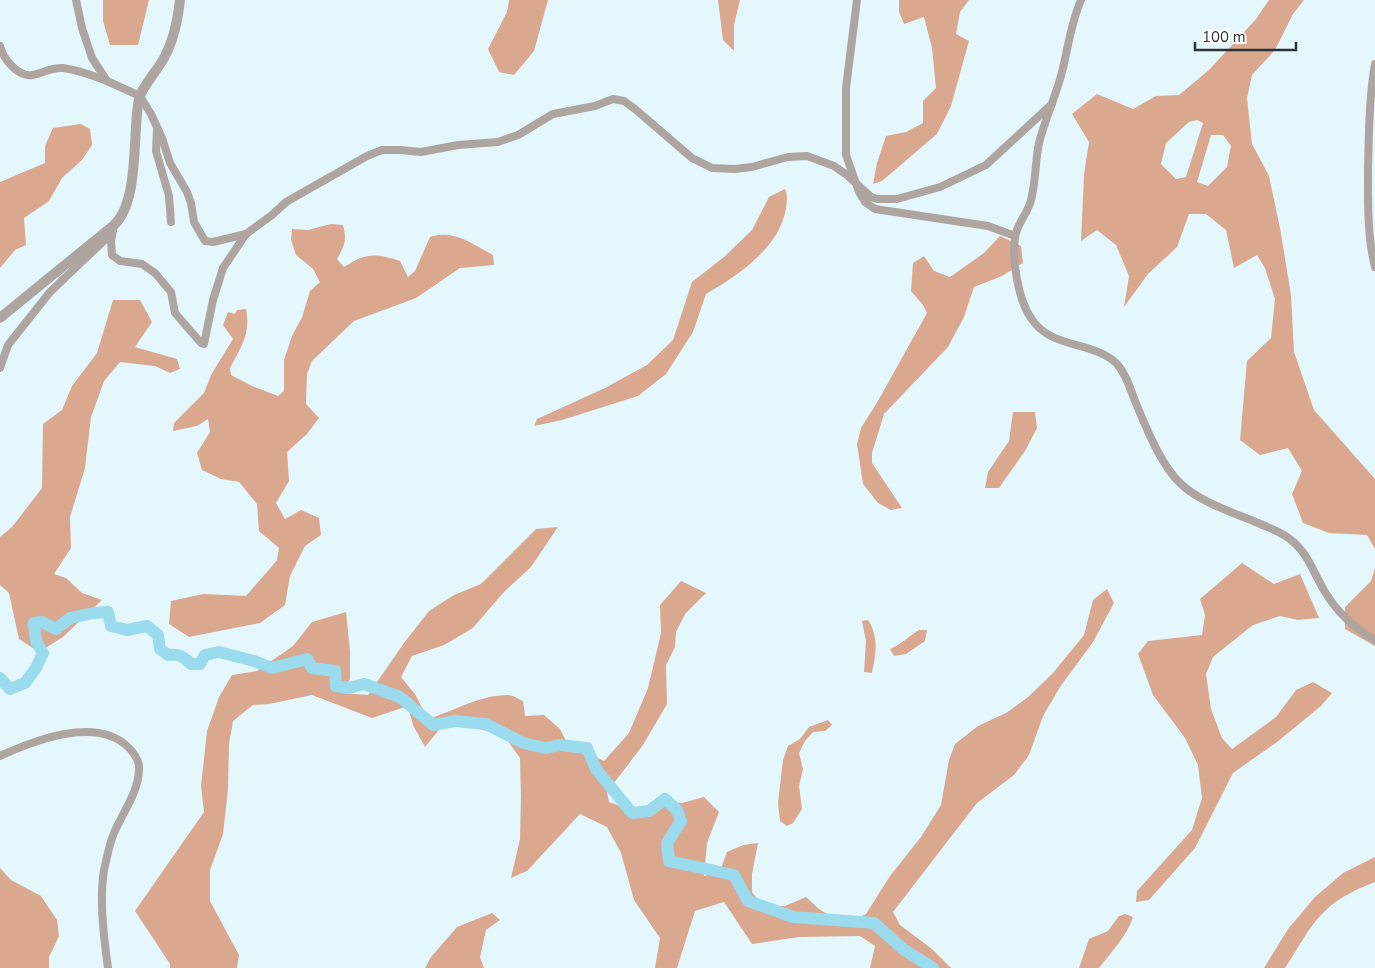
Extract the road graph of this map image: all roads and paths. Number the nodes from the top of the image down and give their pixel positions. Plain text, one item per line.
1 (76, 0) edge
2 (180, 0) edge
3 (857, 0) edge
4 (1081, 0) edge
5 (0, 46) edge
6 (1375, 64) edge
7 (107, 81) junction
8 (140, 96) junction
9 (1052, 104) junction
10 (157, 128) junction
11 (856, 183) junction
12 (171, 222) dead end
13 (113, 229) junction
14 (246, 234) junction
15 (1015, 236) junction
16 (1375, 267) edge
17 (0, 318) edge
18 (0, 368) edge
19 (1375, 640) edge
20 (0, 756) edge
21 (108, 968) edge

1 - 7 street
2 - 8 street
3 - 11 street
4 - 9 street
5 - 7 street
6 - 16 street
7 - 8 street
8 - 10 street
8 - 13 street
9 - 11 street
9 - 15 street
10 - 12 street
10 - 14 street
11 - 14 street
11 - 15 street
13 - 14 street
13 - 17 street
13 - 18 street
15 - 19 street
20 - 21 street

